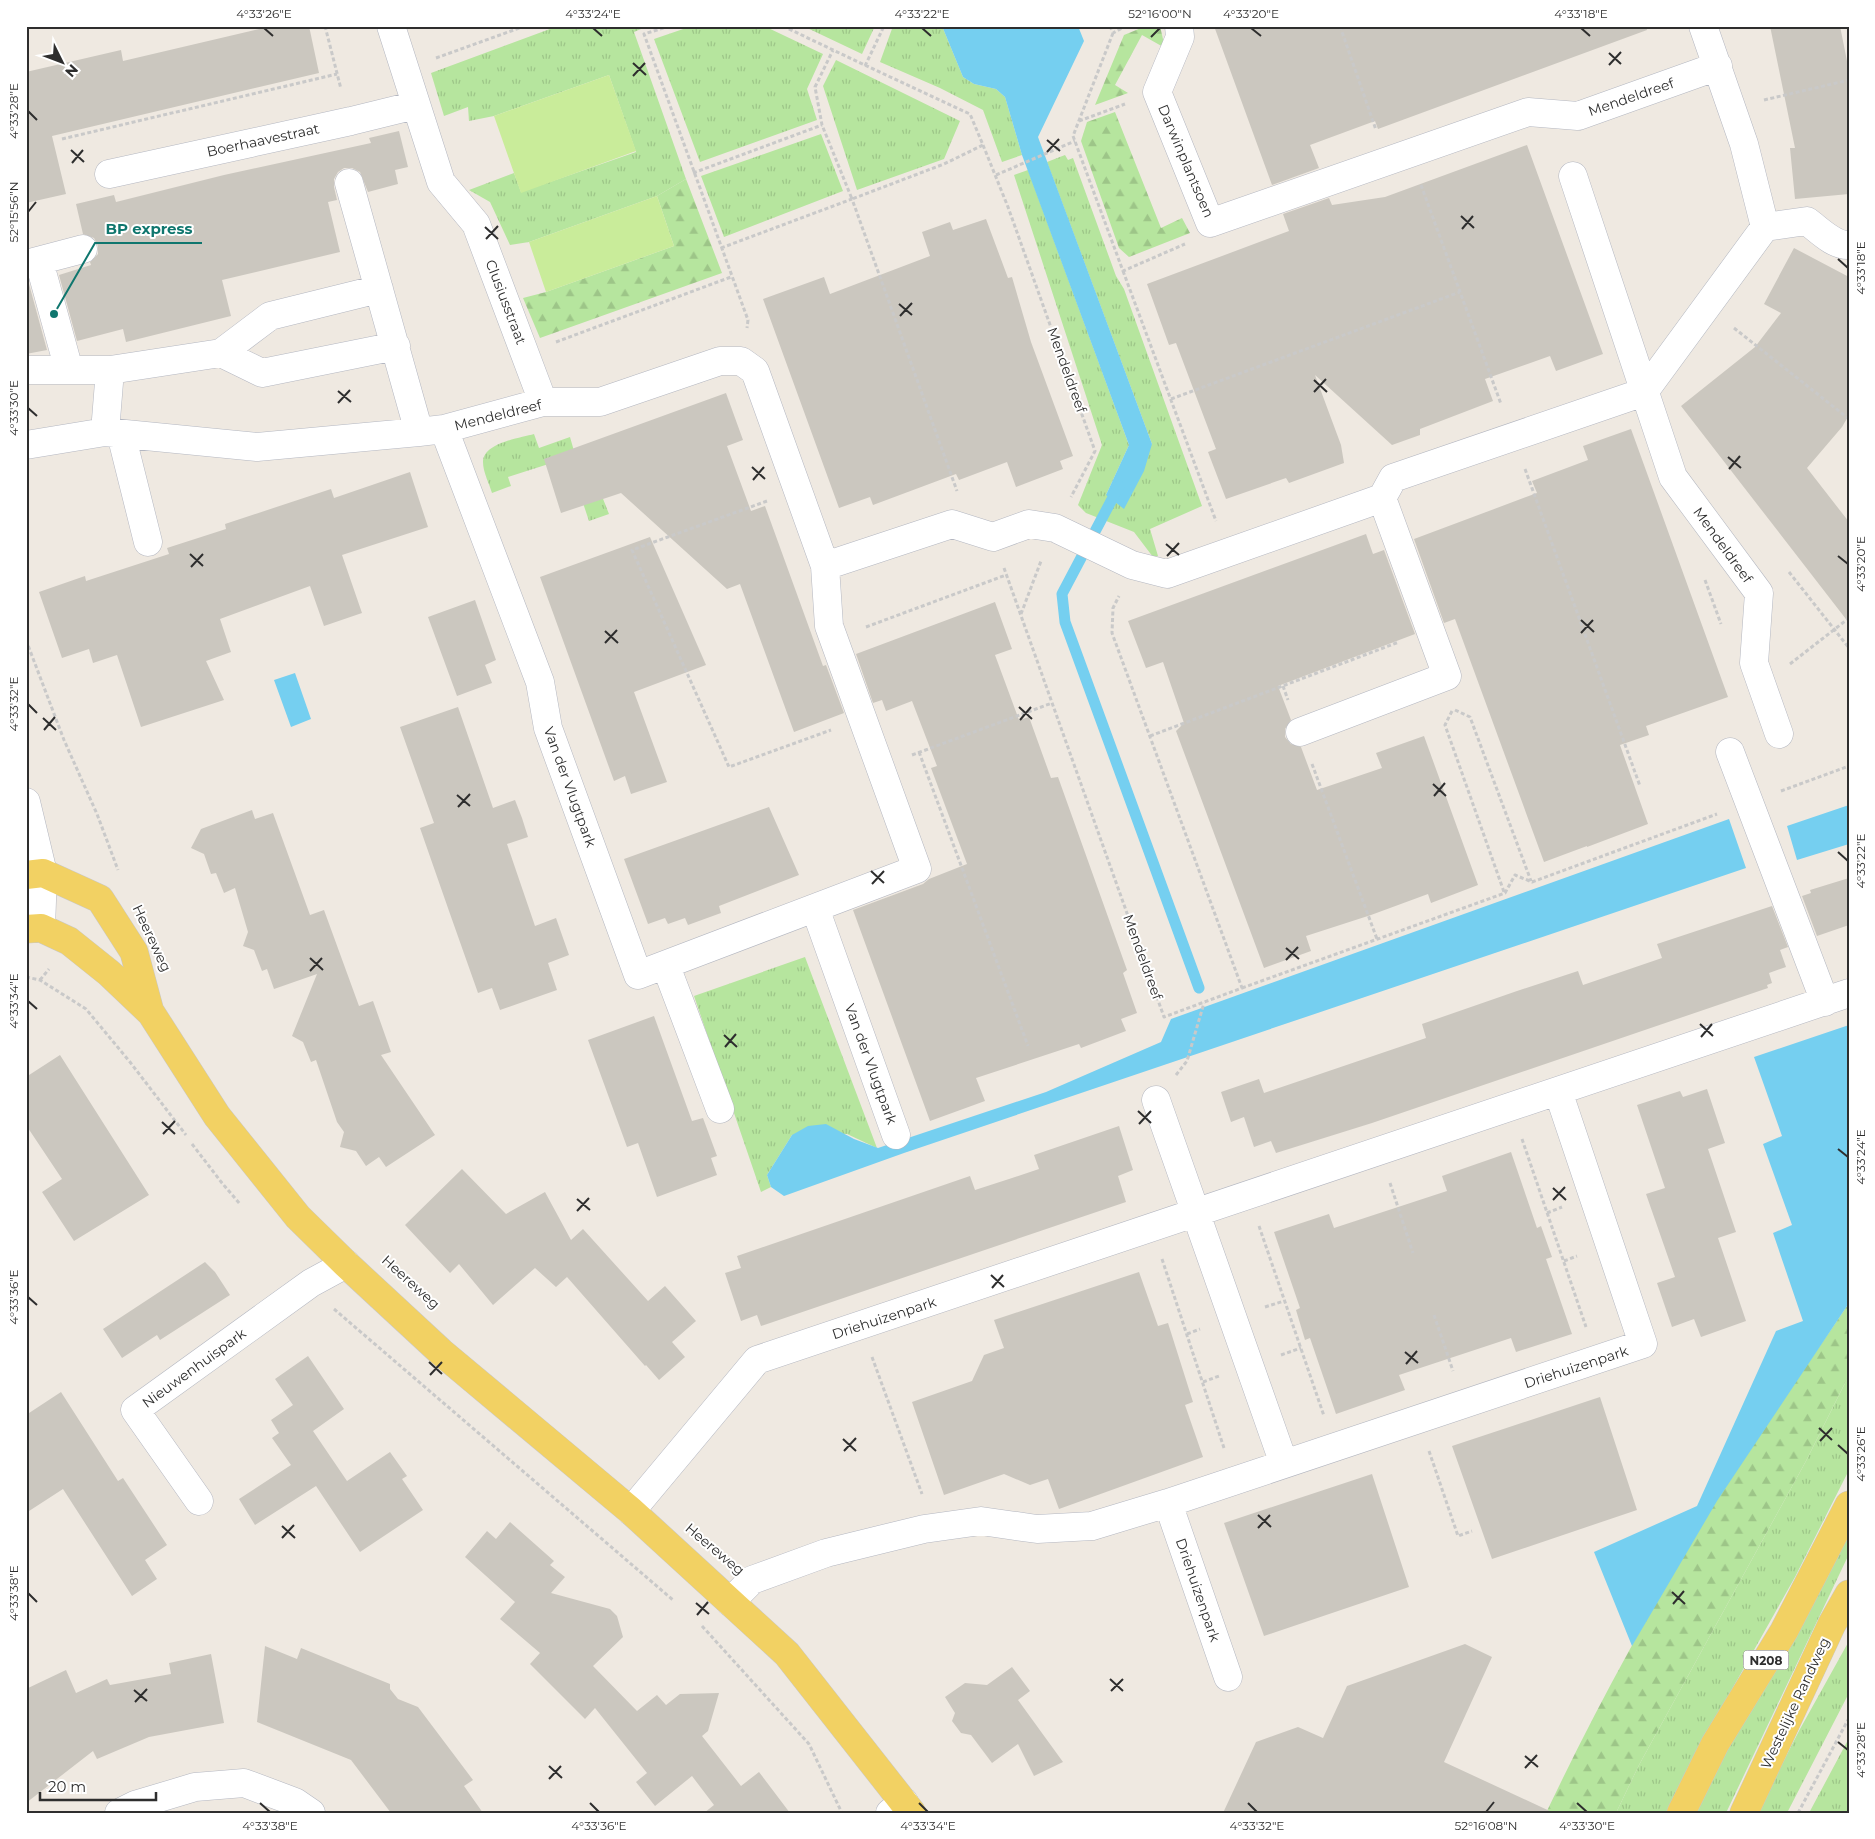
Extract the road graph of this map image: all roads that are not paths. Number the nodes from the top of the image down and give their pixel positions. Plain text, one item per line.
1 (391, 26) edge
2 (1179, 26) edge
3 (1703, 26) edge
4 (1718, 66) junction
5 (416, 105) junction
6 (1393, 159) joint
7 (109, 174) dead end
8 (1573, 176) dead end
9 (349, 183) dead end
10 (1765, 227) junction
11 (1849, 245) edge
12 (83, 249) dead end
13 (32, 262) edge
14 (379, 289) junction
15 (396, 346) junction
16 (221, 353) junction
17 (26, 370) edge
18 (69, 370) junction
19 (110, 370) junction
20 (1644, 392) junction
21 (543, 402) junction
22 (432, 430) junction
23 (113, 433) junction
24 (26, 445) edge
25 (1382, 498) junction
26 (148, 542) dead end
27 (825, 566) junction
28 (1300, 732) road end
29 (1779, 734) dead end
30 (1730, 752) dead end
31 (26, 802) edge
32 (35, 874) edge
33 (815, 908) junction
34 (33, 928) edge
35 (666, 966) junction
36 (1837, 998) edge
37 (151, 1013) junction
38 (1558, 1091) junction
39 (1156, 1100) dead end
40 (720, 1109) dead end
41 (896, 1136) dead end
42 (1197, 1212) junction
43 (346, 1264) junction
44 (1284, 1464) junction
45 (200, 1501) dead end
46 (1168, 1503) junction
47 (1849, 1505) edge
48 (631, 1511) junction
49 (1849, 1594) edge
50 (730, 1602) junction
51 (1228, 1676) dead end
52 (902, 1809) edge
53 (119, 1813) edge
54 (311, 1813) edge
55 (1681, 1813) edge
56 (1744, 1813) edge

1 - 5 street, Clusiusstraat
2 - 6 street, Darwinplantsoen
3 - 4 street
4 - 6 street, Mendeldreef
4 - 10 street
5 - 7 street, Boerhaavestraat
5 - 21 street, Clusiusstraat
8 - 20 street, Mendeldreef
9 - 14 street
10 - 11 street
10 - 20 street
12 - 13 street
13 - 18 street
14 - 15 street
14 - 16 street
15 - 16 street
15 - 22 street
16 - 19 street
17 - 18 street
18 - 19 street
19 - 23 street
20 - 25 street
20 - 29 street, Mendeldreef
21 - 22 street, Mendeldreef
21 - 27 street, Mendeldreef
22 - 23 street, Mendeldreef
22 - 35 street, Van der Vlugtpark
23 - 24 street, Mendeldreef
23 - 26 street
25 - 27 street
25 - 28 street
27 - 33 street, Van der Vlugtpark
30 - 36 street
31 - 32 street, Heereweg
32 - 34 street, Heereweg
32 - 37 main road, Heereweg
33 - 35 street, Van der Vlugtpark
33 - 41 street, Van der Vlugtpark
34 - 37 main road, Heereweg
35 - 40 street
36 - 38 street, Driehuizenpark
37 - 43 main road, Heereweg
38 - 42 street, Driehuizenpark
38 - 44 street, Driehuizenpark
39 - 42 street
42 - 44 street
42 - 48 street, Driehuizenpark
43 - 45 street, Nieuwenhuispark
43 - 48 main road, Heereweg
44 - 46 street, Driehuizenpark
46 - 50 street, Driehuizenpark
46 - 51 street, Driehuizenpark
47 - 55 main road, N208
48 - 50 main road, Heereweg
49 - 56 main road, Westelijke Randweg / N208
50 - 52 main road, Heereweg
53 - 54 street

